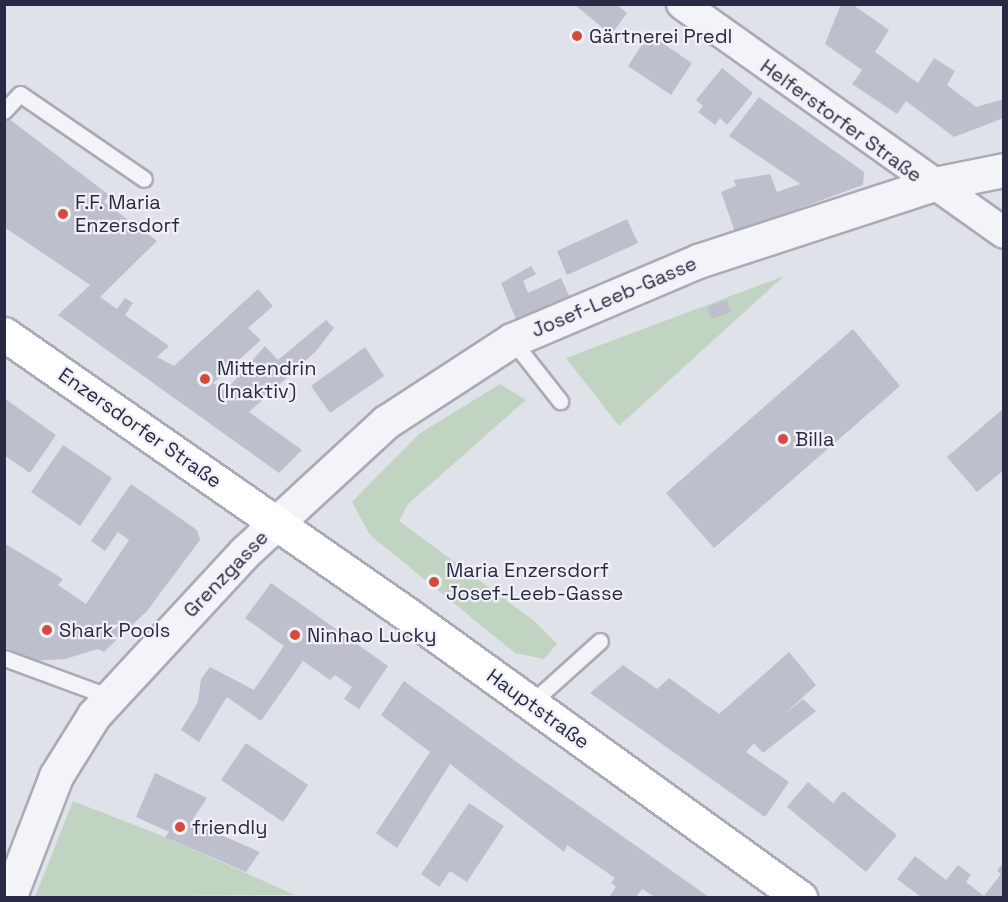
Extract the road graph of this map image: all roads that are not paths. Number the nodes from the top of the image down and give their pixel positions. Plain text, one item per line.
1 (682, 4) edge
2 (4, 111) edge
3 (1004, 170) edge
4 (144, 179) dead end
5 (930, 185) junction
6 (1004, 233) edge
7 (4, 334) edge
8 (512, 340) junction
9 (560, 400) dead end
10 (275, 522) junction
11 (600, 641) dead end
12 (4, 658) edge
13 (110, 697) junction
14 (530, 704) junction
15 (9, 897) edge
16 (800, 897) edge

1 - 5 street, Helferstorfer Straße
2 - 4 lane
3 - 5 street, Josef-Leeb-Gasse
5 - 6 street, Helferstorfer Straße
5 - 8 street, Josef-Leeb-Gasse
7 - 10 main road, Enzersdorfer Straße
8 - 9 lane
8 - 10 street, Josef-Leeb-Gasse
10 - 13 street, Grenzgasse
10 - 14 main road, Hauptstraße
11 - 14 lane
12 - 13 lane
13 - 15 street, Grenzgasse
14 - 16 main road, Hauptstraße

